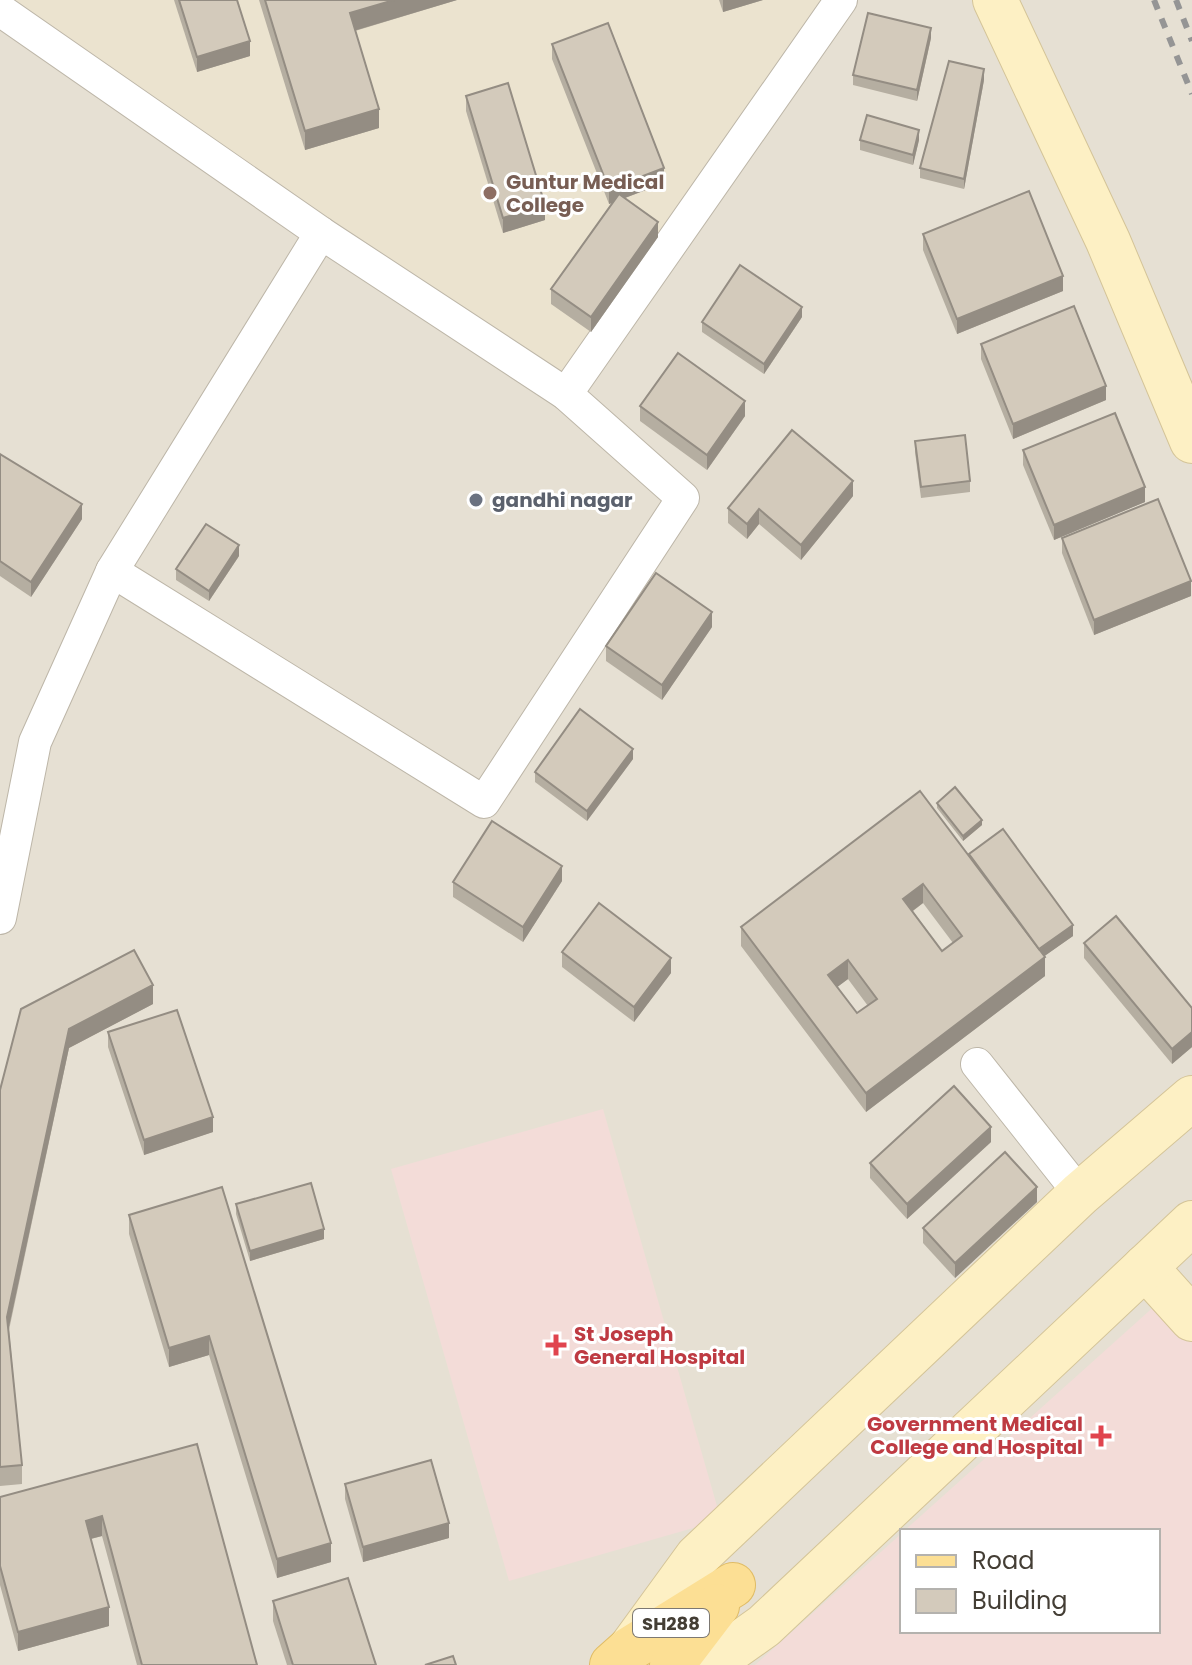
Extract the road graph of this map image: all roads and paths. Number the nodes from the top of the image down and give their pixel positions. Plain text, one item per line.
1 (841, 0) edge
2 (995, 0) edge
3 (0, 10) edge
4 (321, 233) junction
5 (566, 394) junction
6 (1192, 441) edge
7 (112, 571) junction
8 (0, 918) edge
9 (977, 1064) dead end
10 (1192, 1098) edge
11 (1080, 1194) junction
12 (1189, 1231) edge
13 (1145, 1267) junction
14 (1192, 1319) edge
15 (621, 1657) edge
16 (672, 1665) edge
17 (698, 1665) edge

1 - 5 street
2 - 6 street
3 - 4 street
4 - 5 street
4 - 7 street
5 - 7 street
7 - 8 street
9 - 11 street
10 - 11 street
11 - 15 street
12 - 13 street
13 - 14 street
13 - 17 street
15 - 16 main road, SH288

